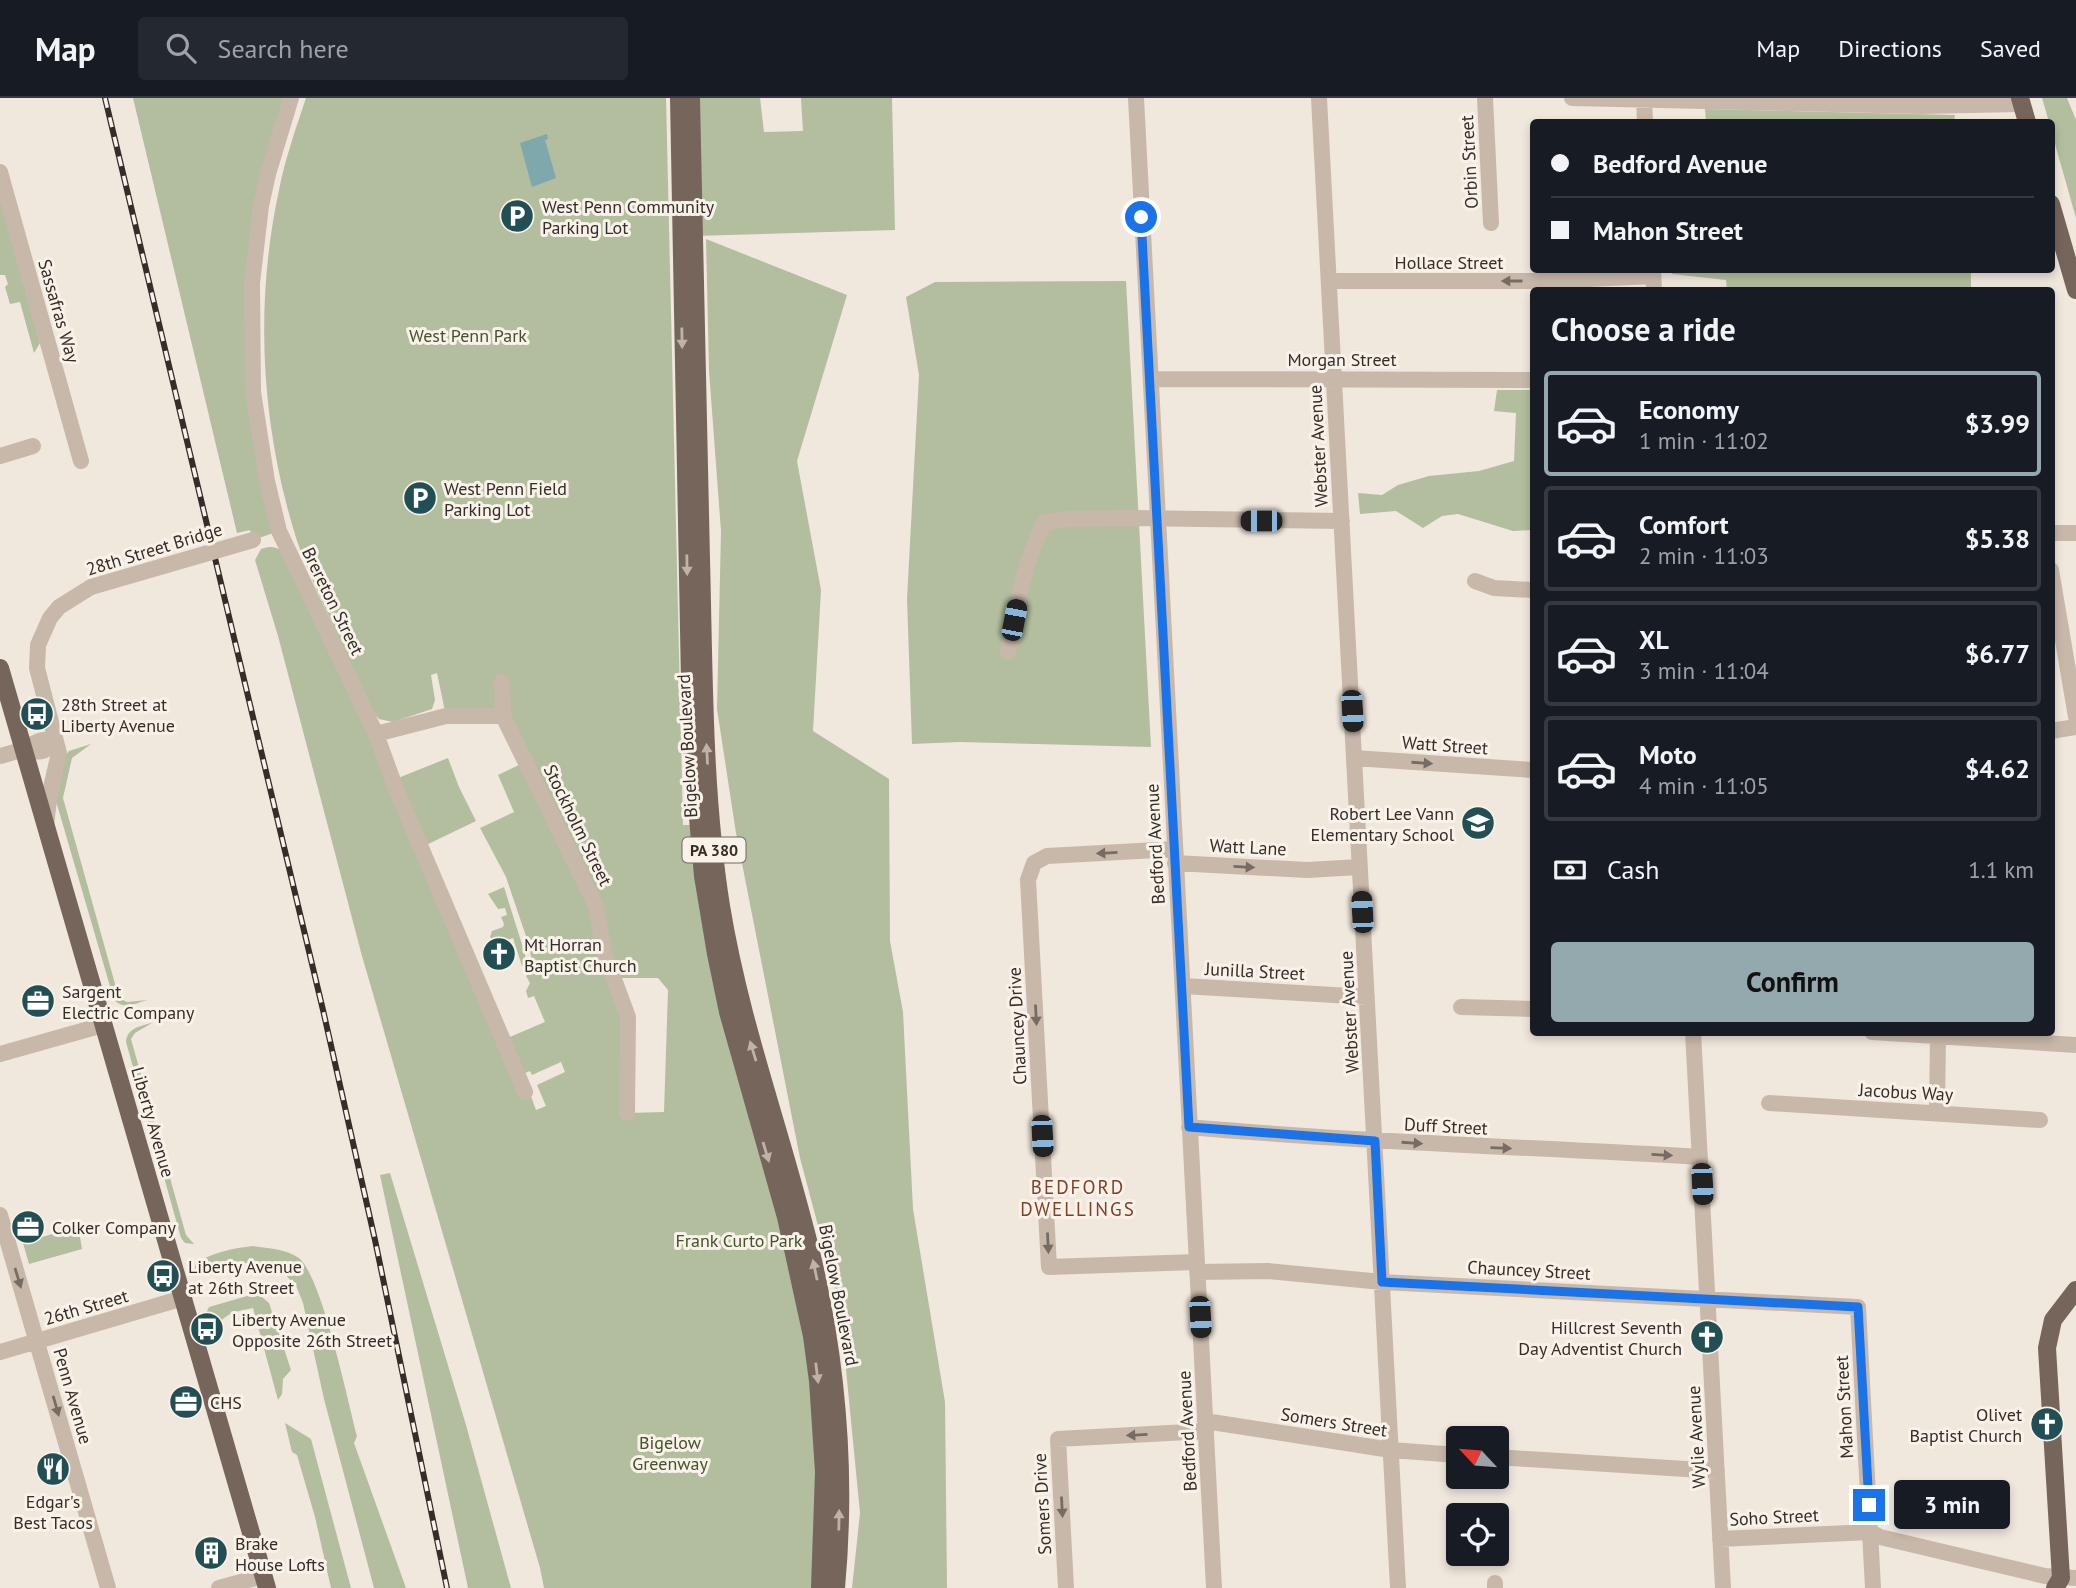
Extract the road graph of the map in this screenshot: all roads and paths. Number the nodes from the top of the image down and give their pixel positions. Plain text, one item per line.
1 (291, 98) edge
2 (679, 98) edge
3 (691, 98) edge
4 (1136, 98) edge
5 (1319, 98) edge
6 (1485, 98) edge
7 (1572, 98) edge
8 (1644, 99) edge
9 (2021, 101) edge
10 (1645, 119) edge
11 (2026, 119) edge
12 (0, 172) edge
13 (2055, 218) edge
14 (1491, 223) dead end
15 (1653, 279) edge
16 (1329, 281) junction
17 (2076, 290) edge
18 (1151, 379) junction
19 (1334, 379) junction
20 (1530, 380) edge
21 (33, 446) dead end
22 (0, 456) edge
23 (81, 461) dead end
24 (1157, 519) junction
25 (1342, 520) junction
26 (279, 531) junction
27 (2055, 533) edge
28 (2076, 533) edge
29 (1475, 581) dead end
30 (1530, 590) edge
31 (2055, 594) edge
32 (1008, 652) dead end
33 (0, 668) edge
34 (502, 682) dead end
35 (503, 716) junction
36 (2076, 718) edge
37 (2076, 727) edge
38 (2055, 730) edge
39 (376, 734) junction
40 (55, 741) junction
41 (22, 749) junction
42 (0, 756) edge
43 (1354, 758) junction
44 (1530, 770) edge
45 (46, 825) junction
46 (1175, 856) junction
47 (1360, 867) junction
48 (1183, 986) junction
49 (1367, 997) junction
50 (1461, 1007) dead end
51 (1530, 1009) edge
52 (103, 1025) junction
53 (1693, 1036) edge
54 (1938, 1036) edge
55 (1952, 1036) edge
56 (2076, 1045) edge
57 (0, 1054) edge
58 (525, 1092) dead end
59 (1769, 1103) dead end
60 (627, 1113) dead end
61 (1937, 1113) junction
62 (2040, 1120) dead end
63 (1189, 1127) junction
64 (1375, 1141) junction
65 (1700, 1157) junction
66 (0, 1215) edge
67 (1197, 1267) junction
68 (1382, 1282) junction
69 (2076, 1290) edge
70 (183, 1298) junction
71 (1708, 1300) junction
72 (1858, 1307) joint
73 (37, 1341) junction
74 (0, 1352) edge
75 (1205, 1426) junction
76 (1391, 1450) junction
77 (1446, 1454) edge
78 (1509, 1458) edge
79 (1717, 1471) junction
80 (1870, 1532) junction
81 (1720, 1539) junction
82 (2064, 1581) edge
83 (265, 1582) edge
84 (108, 1588) edge
85 (219, 1588) edge
86 (820, 1588) edge
87 (836, 1588) edge
88 (1066, 1588) edge
89 (1214, 1588) edge
90 (1398, 1588) edge
91 (1723, 1588) edge
92 (1873, 1588) edge

1 - 26 street, Brereton Street
2 -> 86 main road, Bigelow Boulevard / PA 380
87 -> 3 main road, Bigelow Boulevard / PA 380
4 - 18 street, Bedford Avenue
5 - 16 street, Webster Avenue
6 - 14 street, Orbin Street
7 - 8 street
8 - 9 street
8 - 10 street
9 - 11 main road
12 - 23 street, Sassafras Way
13 - 17 main road
15 -> 16 street, Hollace Street
16 - 19 street, Webster Avenue
18 - 19 street, Morgan Street
18 - 24 street, Bedford Avenue
19 - 20 street, Morgan Street
19 - 25 street, Webster Avenue
21 - 22 street
24 - 25 street
24 - 32 street
24 - 46 street, Bedford Avenue
25 - 43 street, Webster Avenue
26 - 39 street, Brereton Street
26 - 40 street, 28th Street Bridge, bridge
27 - 28 street
29 - 30 street
31 - 36 street
33 - 41 main road, Liberty Avenue
34 - 35 street, Stockholm Street
35 - 39 street
35 - 60 street, Stockholm Street
37 - 38 street
39 - 58 street, Brereton Street
40 - 41 street
40 - 45 street, 28th Street Bridge
41 - 42 street
41 - 45 main road, Liberty Avenue
43 -> 44 street, Watt Street
43 - 47 street, Webster Avenue
45 - 52 main road, Liberty Avenue
46 -> 47 street, Watt Lane
46 - 48 street, Bedford Avenue
46 -> 67 street, Chauncey Drive
47 - 49 street, Webster Avenue
48 - 49 street, Junilla Street
48 - 63 street, Bedford Avenue
49 - 64 street, Webster Avenue
50 - 51 street
52 - 57 street
52 - 70 main road, Liberty Avenue
53 - 65 street, Wylie Avenue
54 - 61 street
55 - 56 street
59 - 61 street, Jacobus Way
61 - 62 street, Jacobus Way
63 - 64 street, Duff Street
63 - 67 street, Bedford Avenue
64 -> 65 street, Duff Street
64 - 68 street, Webster Avenue
65 - 71 street, Wylie Avenue
66 -> 73 street, Penn Avenue
67 - 68 street, Chauncey Street
67 - 75 street, Bedford Avenue
68 - 71 street, Chauncey Street
68 - 76 street, Webster Avenue
69 - 82 main road
70 - 73 street, 26th Street
70 - 83 main road, Liberty Avenue
71 - 72 street, Chauncey Street
71 - 79 street, Wylie Avenue
72 - 80 street, Mahon Street
73 - 74 street, 26th Street
73 -> 84 street, Penn Avenue
75 - 76 street, Somers Street
75 -> 88 street, Somers Drive
75 - 89 street, Bedford Avenue
76 - 77 street, Somers Street
76 - 90 street, Webster Avenue
78 - 79 street
79 - 81 street, Wylie Avenue
80 - 81 street, Soho Street
80 - 82 street, Soho Street
80 - 92 street, Mahon Street
81 - 91 street, Wylie Avenue
83 - 85 street

